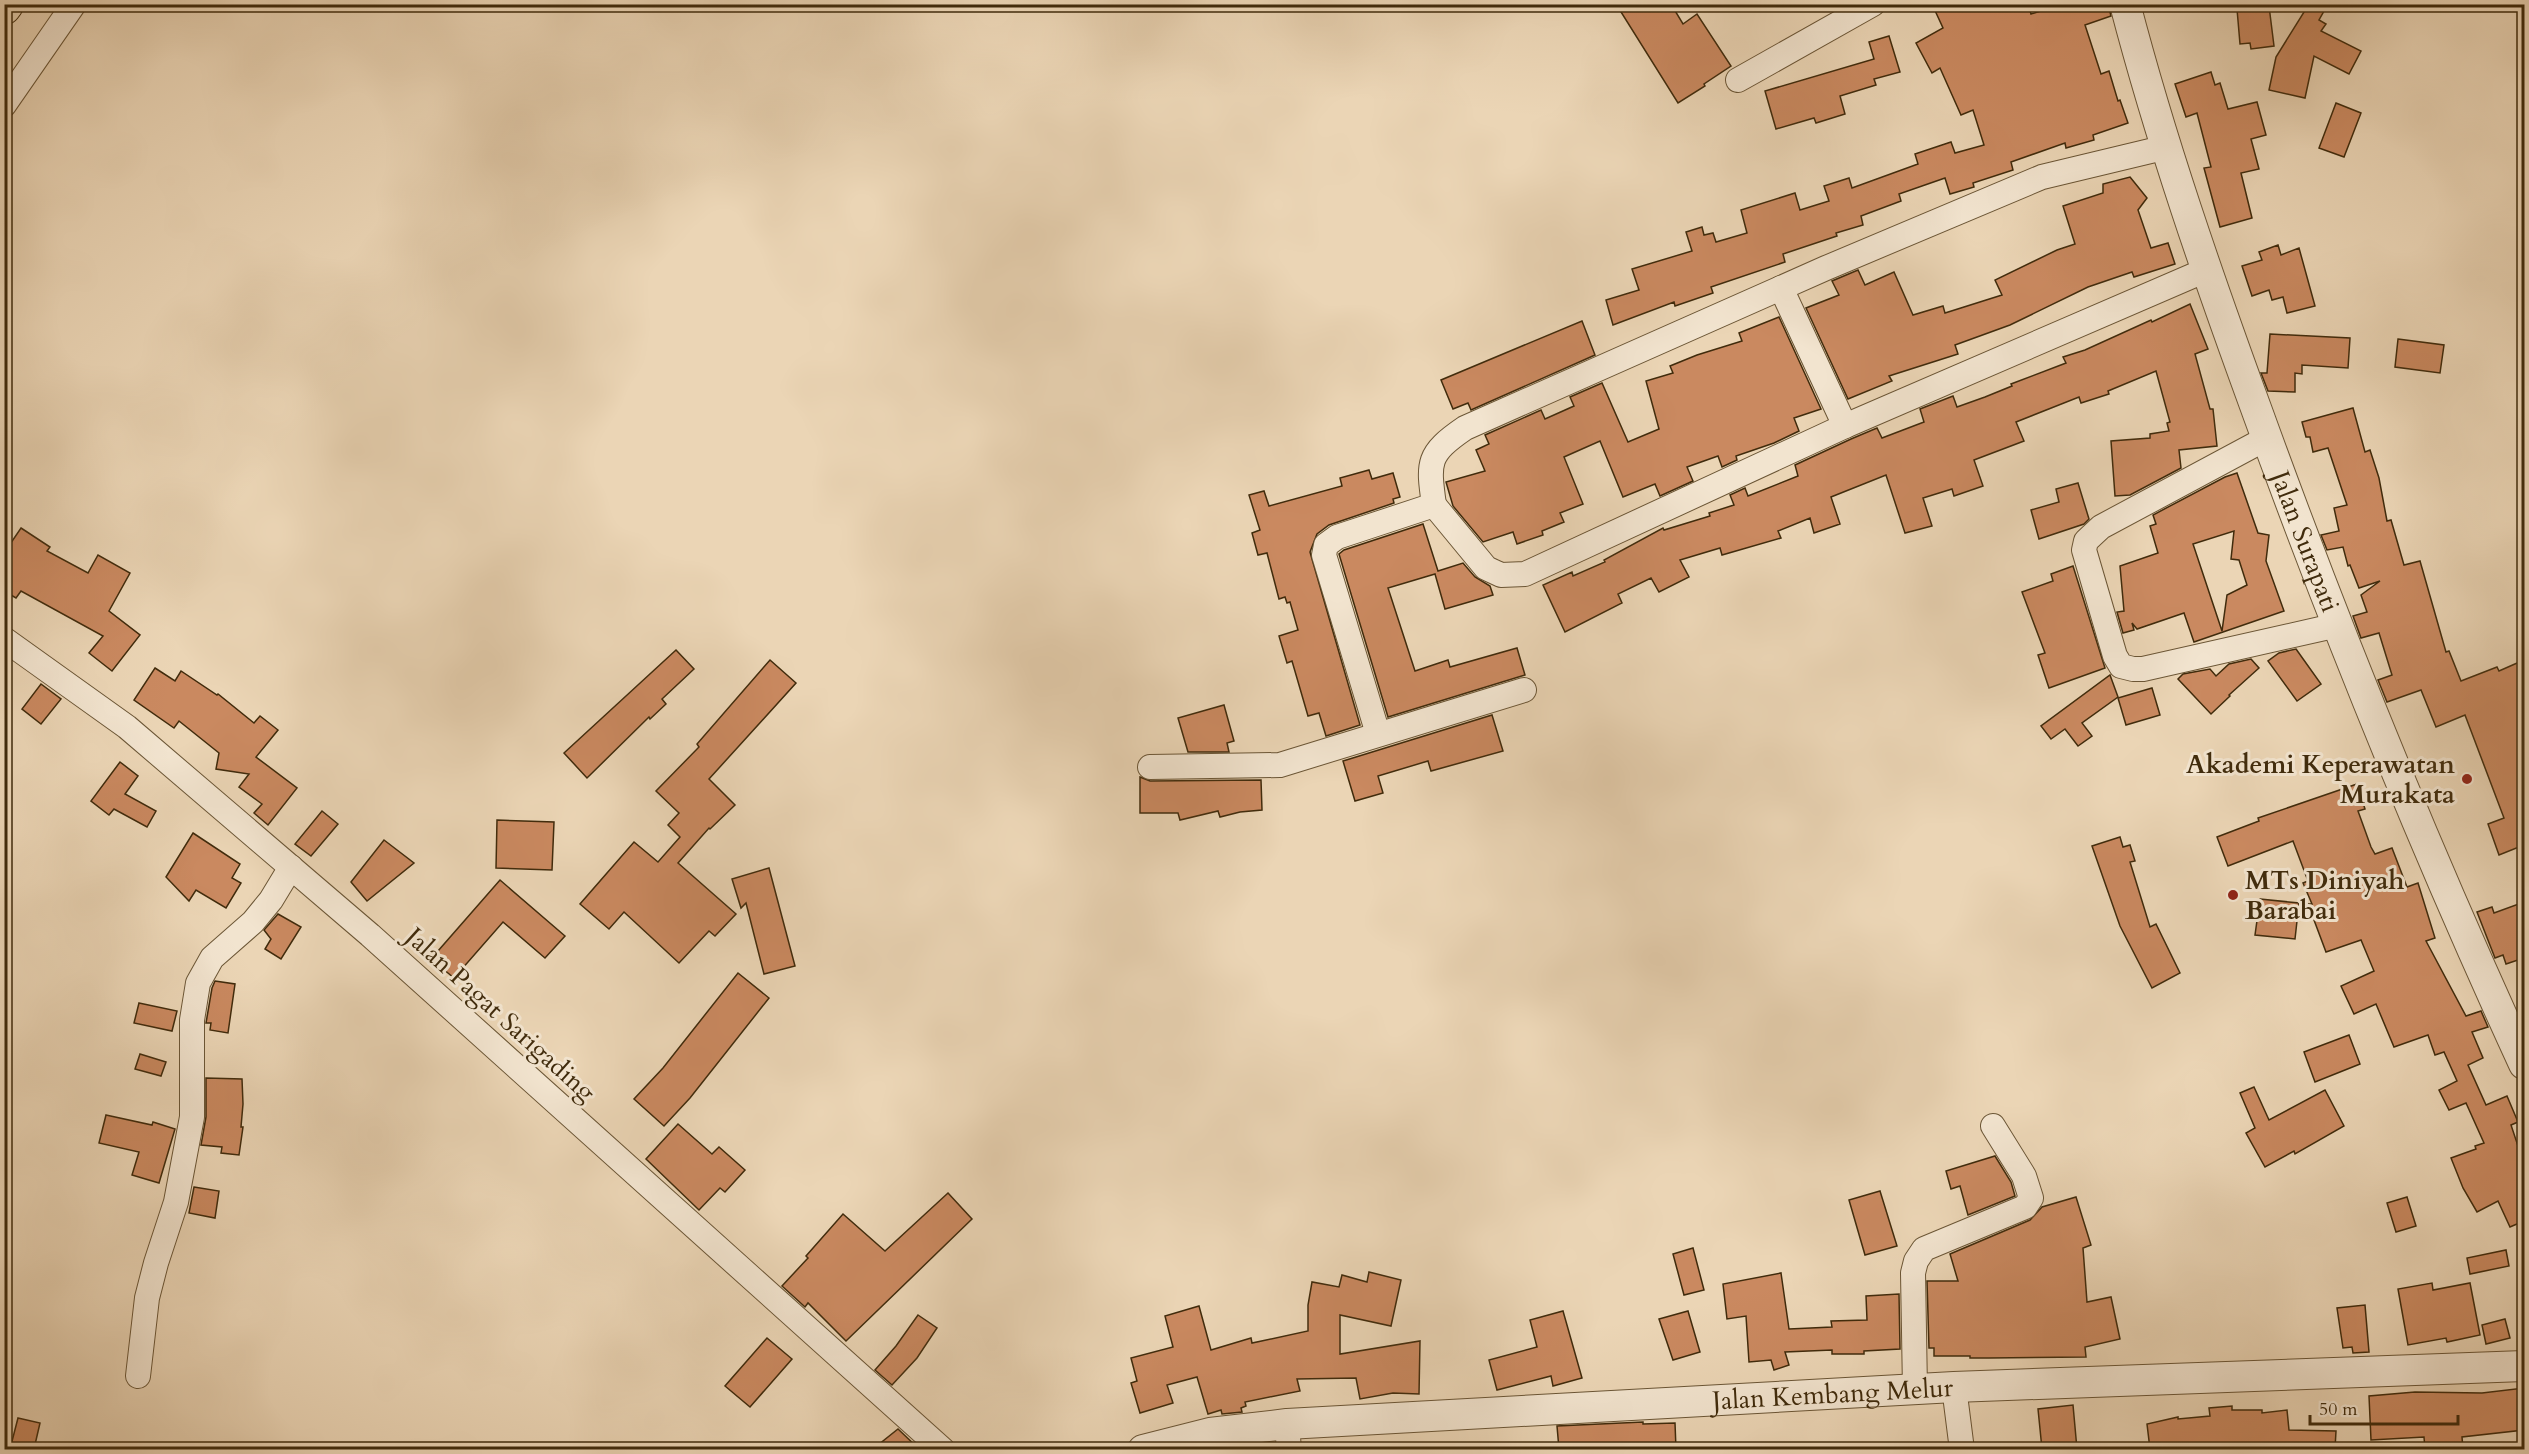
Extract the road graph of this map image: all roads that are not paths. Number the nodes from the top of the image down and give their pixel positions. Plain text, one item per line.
1 (7, 4) edge
2 (74, 4) edge
3 (1873, 4) edge
4 (2125, 4) edge
5 (4, 9) edge
6 (1738, 80) dead end
7 (4, 105) edge
8 (2168, 147) junction
9 (2206, 270) junction
10 (1781, 288) junction
11 (1845, 426) junction
12 (2266, 438) junction
13 (1434, 505) junction
14 (2337, 625) junction
15 (4, 639) edge
16 (1524, 690) dead end
17 (1378, 734) junction
18 (1150, 767) dead end
19 (291, 867) junction
20 (2524, 1064) edge
21 (1993, 1126) dead end
22 (2524, 1366) edge
23 (138, 1376) dead end
24 (1954, 1387) junction
25 (1915, 1390) junction
26 (1288, 1437) edge
27 (943, 1449) edge
28 (1143, 1449) edge
29 (1962, 1449) edge

1 - 5 highway
2 - 7 street
3 - 6 street
4 - 8 street, Jalan Surapati
8 - 9 street, Jalan Surapati
8 - 10 street
9 - 11 street
9 - 12 street, Jalan Surapati
10 - 11 street
10 - 13 street
11 - 13 street
12 - 14 street, Jalan Surapati
12 - 14 street
13 - 17 street
14 - 20 street, Jalan Surapati
15 - 19 street, Jalan Pagat Sarigading
16 - 17 street
17 - 18 street
19 - 23 street
19 - 27 street, Jalan Pagat Sarigading
21 - 25 street
22 - 24 street, Jalan Kembang Melur
24 - 25 street, Jalan Kembang Melur
24 - 29 street
25 - 26 street, Jalan Kembang Melur
26 - 28 street, Jalan Kembang Melur

